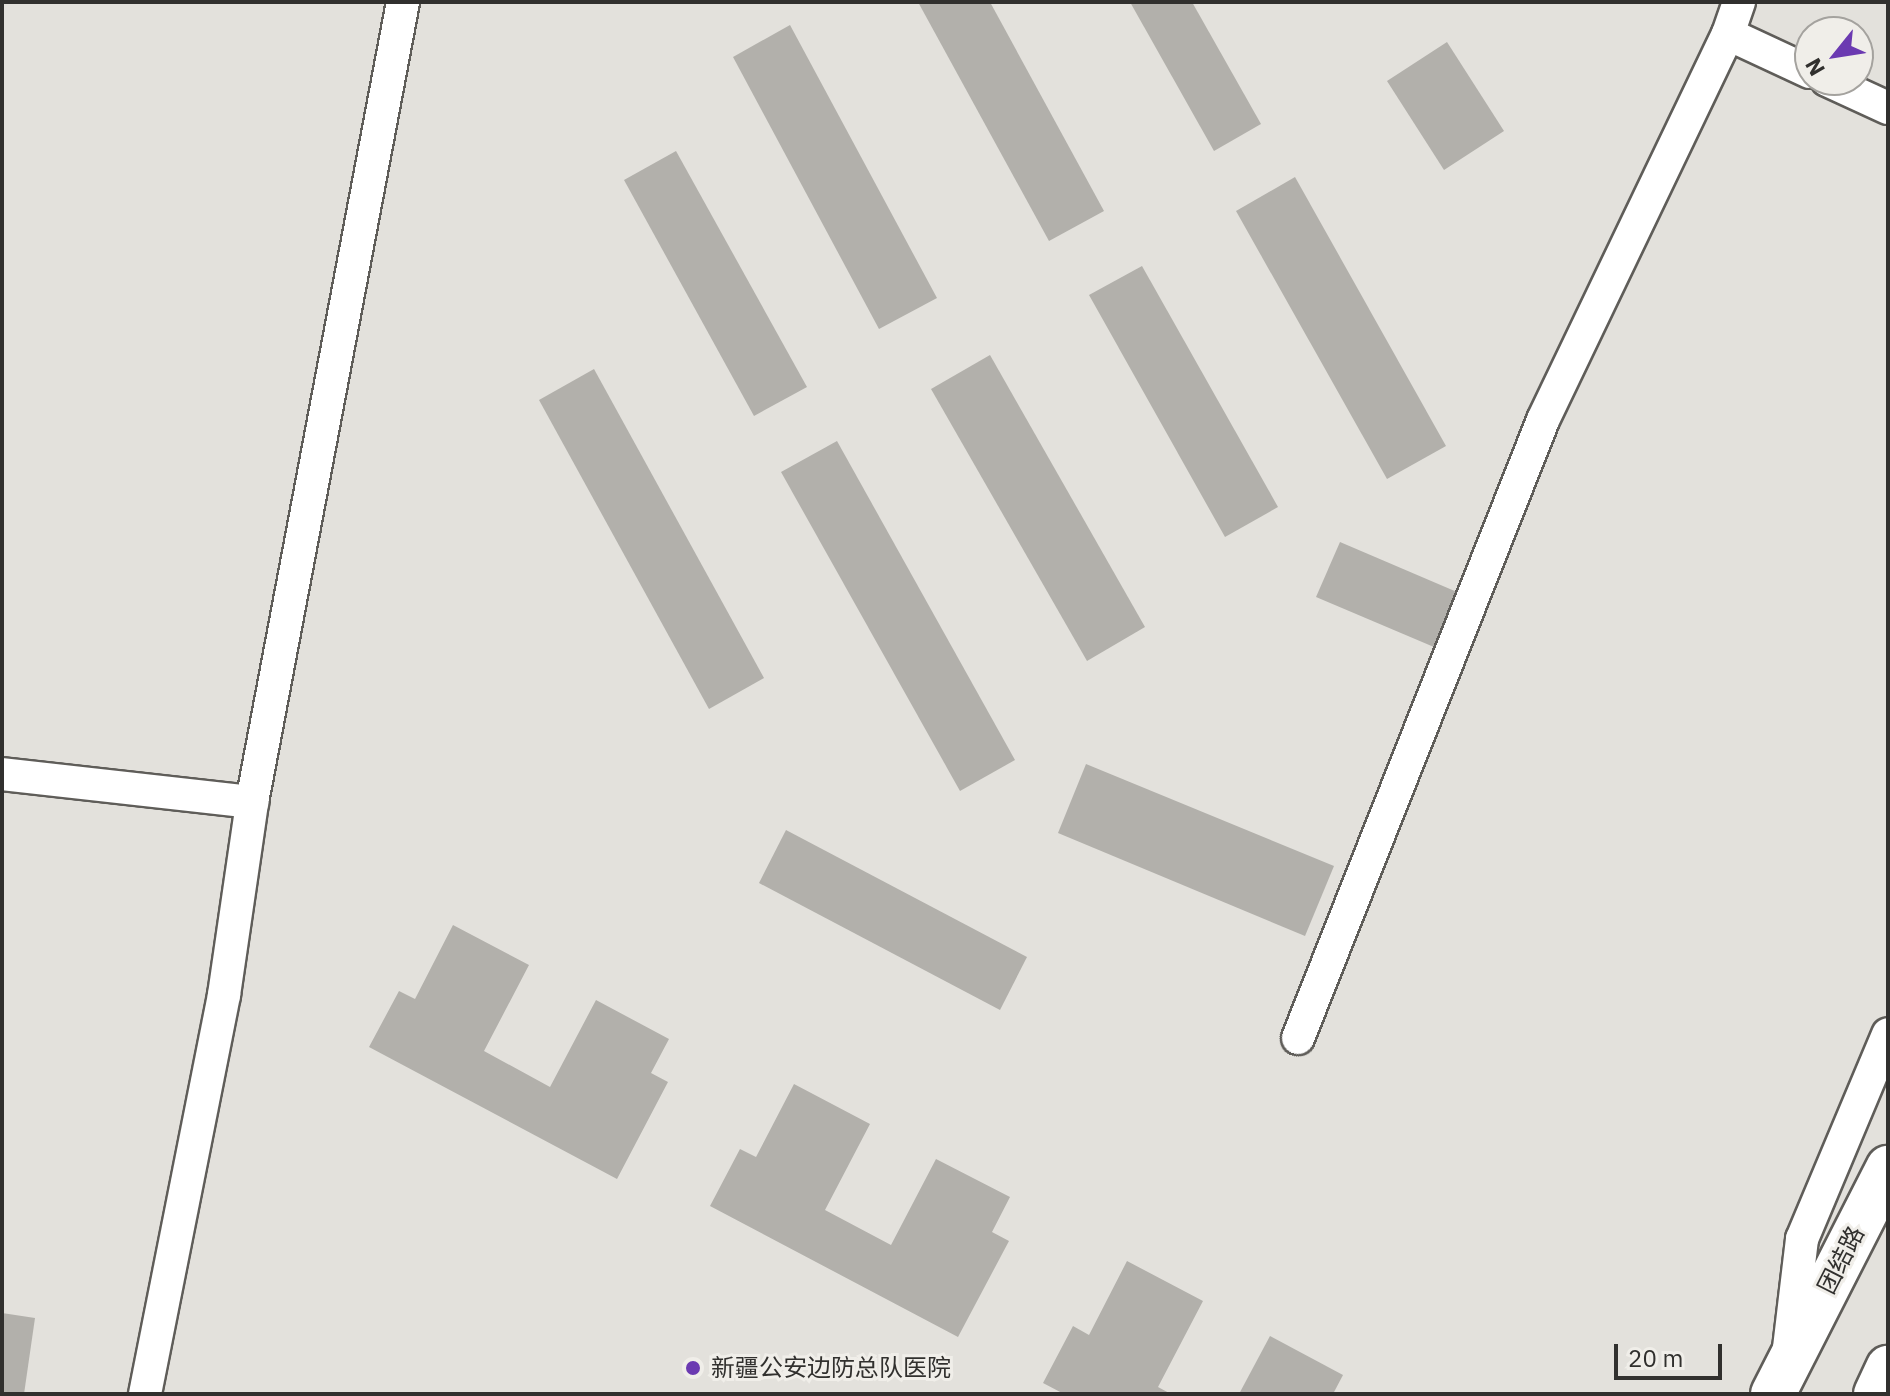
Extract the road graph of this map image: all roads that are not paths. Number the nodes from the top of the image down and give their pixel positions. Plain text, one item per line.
1 (403, 2) edge
2 (1739, 2) edge
3 (1728, 34) junction
4 (1794, 65) edge
5 (1862, 96) edge
6 (1888, 108) edge
7 (2, 774) edge
8 (252, 802) junction
9 (1888, 1034) edge
10 (1298, 1038) dead end
11 (1888, 1168) edge
12 (1888, 1368) edge
13 (1780, 1380) edge
14 (145, 1394) edge
15 (1876, 1394) edge

1 - 8 street
2 - 3 street
3 - 4 street
3 - 10 street
5 - 6 street
7 - 8 street
8 - 14 street
9 - 13 street
11 - 13 street, 团结路
12 - 15 street

